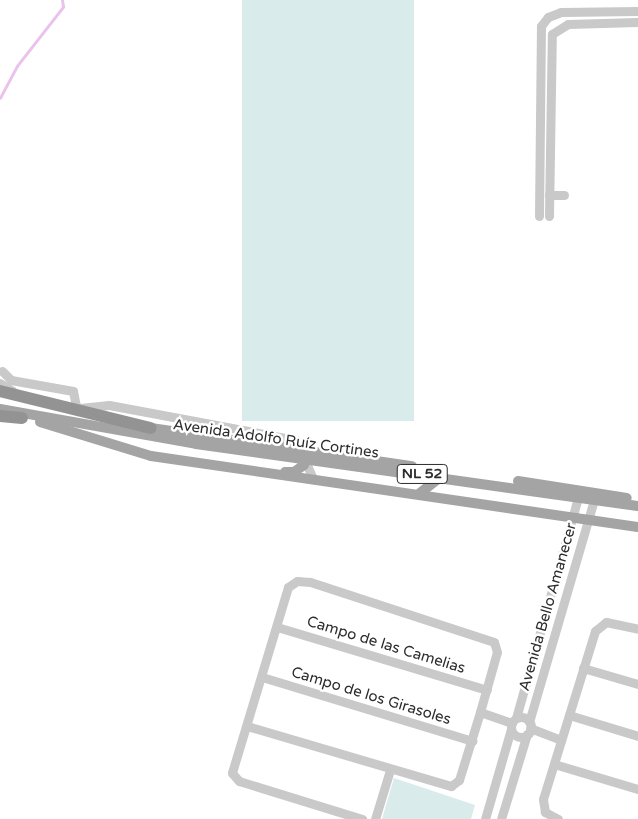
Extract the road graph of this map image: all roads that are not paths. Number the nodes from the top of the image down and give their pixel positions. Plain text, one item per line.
1 (638, 11) edge
2 (638, 22) edge
3 (564, 194) dead end
4 (549, 195) junction
5 (539, 216) dead end
6 (549, 216) dead end
7 (2, 371) dead end
8 (0, 382) edge
9 (0, 391) edge
10 (18, 395) junction
11 (0, 403) edge
12 (0, 409) edge
13 (0, 416) edge
14 (22, 418) joint
15 (151, 428) junction
16 (303, 455) junction
17 (237, 469) junction
18 (442, 476) junction
19 (313, 479) junction
20 (420, 493) junction
21 (589, 494) junction
22 (638, 500) edge
23 (638, 506) edge
24 (574, 517) junction
25 (588, 520) junction
26 (638, 527) edge
27 (551, 593) junction
28 (565, 597) junction
29 (545, 614) junction
30 (558, 619) junction
31 (277, 627) junction
32 (638, 629) edge
33 (583, 668) junction
34 (262, 677) junction
35 (638, 684) edge
36 (487, 690) junction
37 (480, 712) junction
38 (569, 715) junction
39 (513, 723) junction
40 (247, 726) junction
41 (529, 728) junction
42 (638, 736) edge
43 (472, 740) junction
44 (561, 740) junction
45 (554, 764) junction
46 (390, 770) junction
47 (638, 789) edge
48 (362, 819) edge
49 (375, 819) edge
50 (485, 819) edge
51 (501, 819) edge
52 (558, 819) edge

1 - 5 street
2 - 4 street
3 - 4 street
4 - 6 street
7 - 16 street
8 - 10 street
9 - 10 highway
10 - 15 highway
11 - 15 main road, Avenida Adolfo Ruíz Cortines
12 - 16 main road, Avenida Adolfo Ruíz Cortines / NL 52
13 - 14 highway
14 - 17 main road
15 - 16 main road, Avenida Adolfo Ruíz Cortines
16 - 17 main road
16 - 18 main road, Avenida Adolfo Ruíz Cortines / NL 52
16 - 19 street
16 - 21 main road
17 - 19 main road
18 - 20 main road
18 - 21 main road, Avenida Adolfo Ruíz Cortines / NL 52
19 - 20 main road
20 - 24 main road
21 - 22 main road
21 - 23 main road, Avenida Adolfo Ruíz Cortines / NL 52
21 - 24 street, Avenida Bello Amanecer
21 - 25 street, Avenida Bello Amanecer
24 - 25 main road
24 - 27 street, Avenida Bello Amanecer
25 - 26 main road
25 - 28 street, Avenida Bello Amanecer
27 - 28 street
27 - 29 street, Avenida Bello Amanecer
28 - 30 street, Avenida Bello Amanecer
29 - 30 street
29 - 39 street, Avenida Bello Amanecer
30 - 41 street, Avenida Bello Amanecer
31 - 34 street
31 - 36 street, Campo de las Camelias
31 - 36 street
32 - 33 street
33 - 35 street
33 - 38 street
34 - 40 street
34 - 43 street, Campo de los Girasoles
36 - 37 street
37 - 39 street
37 - 43 street
38 - 42 street
38 - 44 street
39 - 41 street
39 - 41 street
39 - 50 street, Avenida Bello Amanecer
40 - 46 street
40 - 48 street
41 - 44 street
41 - 51 street, Avenida Bello Amanecer
43 - 46 street
44 - 45 street
45 - 47 street
45 - 52 street
46 - 49 street

